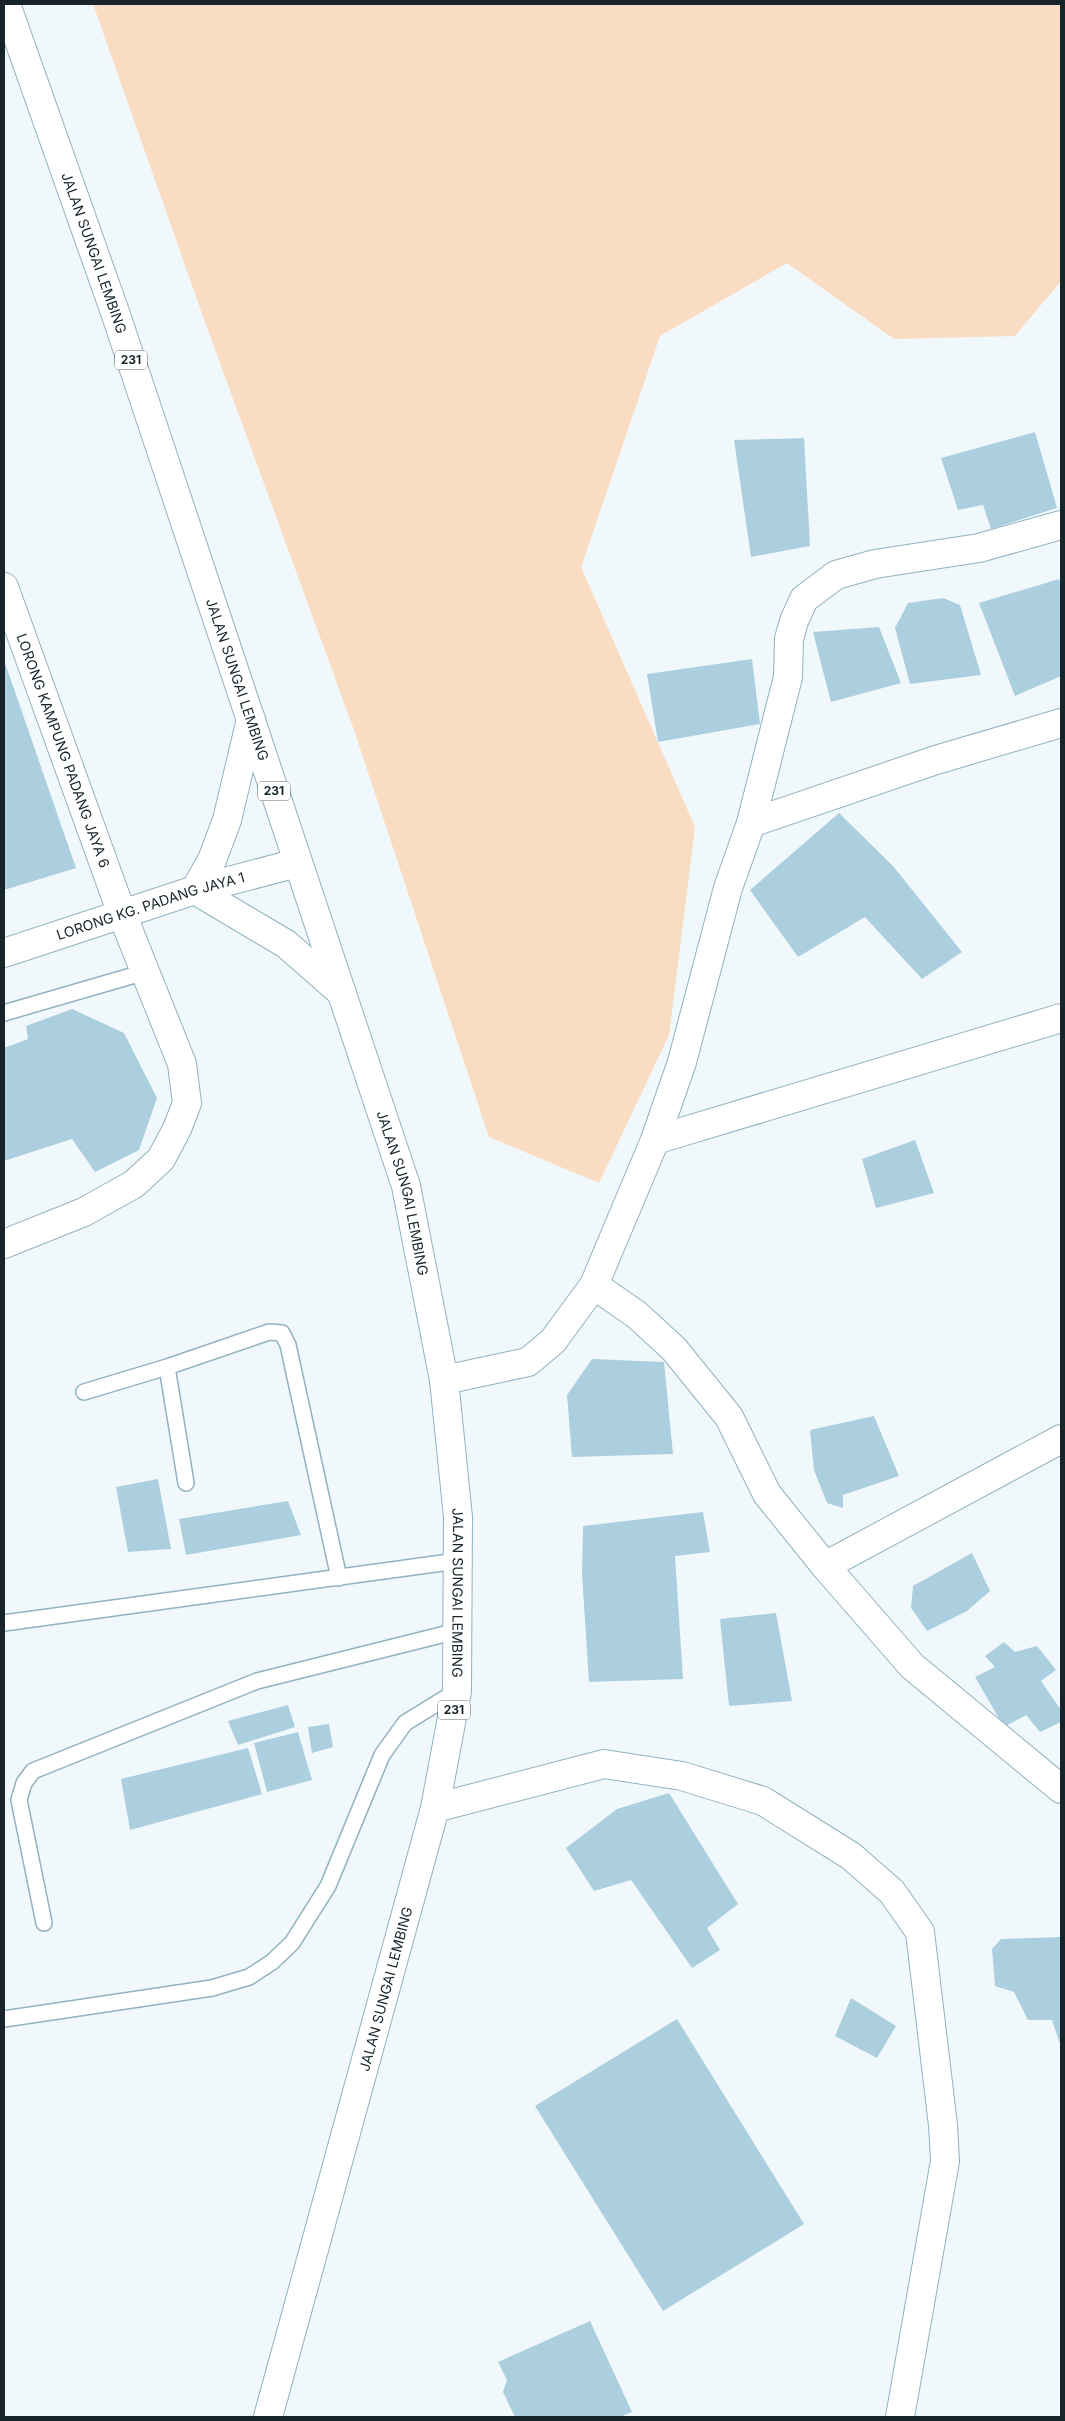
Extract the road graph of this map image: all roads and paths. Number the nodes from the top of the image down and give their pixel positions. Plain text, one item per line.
1 (6, 4) edge
2 (1061, 525) edge
3 (4, 587) edge
4 (251, 719) junction
5 (1061, 723) edge
6 (751, 823) junction
7 (297, 863) junction
8 (195, 890) junction
9 (122, 914) junction
10 (4, 953) edge
11 (145, 972) junction
12 (342, 993) junction
13 (4, 1013) edge
14 (1061, 1018) edge
15 (655, 1140) junction
16 (4, 1244) edge
17 (594, 1285) junction
18 (167, 1367) junction
19 (444, 1380) junction
20 (84, 1392) dead end
21 (1061, 1439) edge
22 (186, 1484) dead end
23 (458, 1561) junction
24 (825, 1566) junction
25 (339, 1578) junction
26 (4, 1623) edge
27 (457, 1631) junction
28 (457, 1691) junction
29 (1061, 1789) edge
30 (435, 1808) junction
31 (44, 1923) dead end
32 (4, 2019) edge
33 (268, 2417) edge
34 (900, 2417) edge

1 - 4 street, JALAN SUNGAI LEMBING / 231
2 - 6 street
3 - 9 street, LORONG KAMPUNG PADANG JAYA 6
4 - 7 street, JALAN SUNGAI LEMBING / 231
4 - 8 street
5 - 6 street
6 - 15 street
7 - 8 street, LORONG KG. PADANG JAYA 1
7 - 12 street, JALAN SUNGAI LEMBING / 231
8 - 9 street, LORONG KG. PADANG JAYA 1
8 - 12 street
9 - 10 street, LORONG KG. PADANG JAYA 1
9 - 11 street, LORONG KAMPUNG PADANG JAYA 6
11 - 13 lane
11 - 16 street, LORONG KAMPUNG PADANG JAYA 6
12 - 19 street, JALAN SUNGAI LEMBING / 231
14 - 15 street
15 - 17 street
17 - 19 street
17 - 24 street
18 - 20 lane
18 - 22 lane
18 - 25 lane
19 - 23 street, JALAN SUNGAI LEMBING / 231
21 - 24 street
23 - 25 lane
23 - 27 street, JALAN SUNGAI LEMBING / 231
24 - 29 street
25 - 26 lane
27 - 28 street, JALAN SUNGAI LEMBING / 231
27 - 31 lane
28 - 30 street, JALAN SUNGAI LEMBING / 231
28 - 32 lane
30 - 33 street, JALAN SUNGAI LEMBING / 231
30 - 34 street

